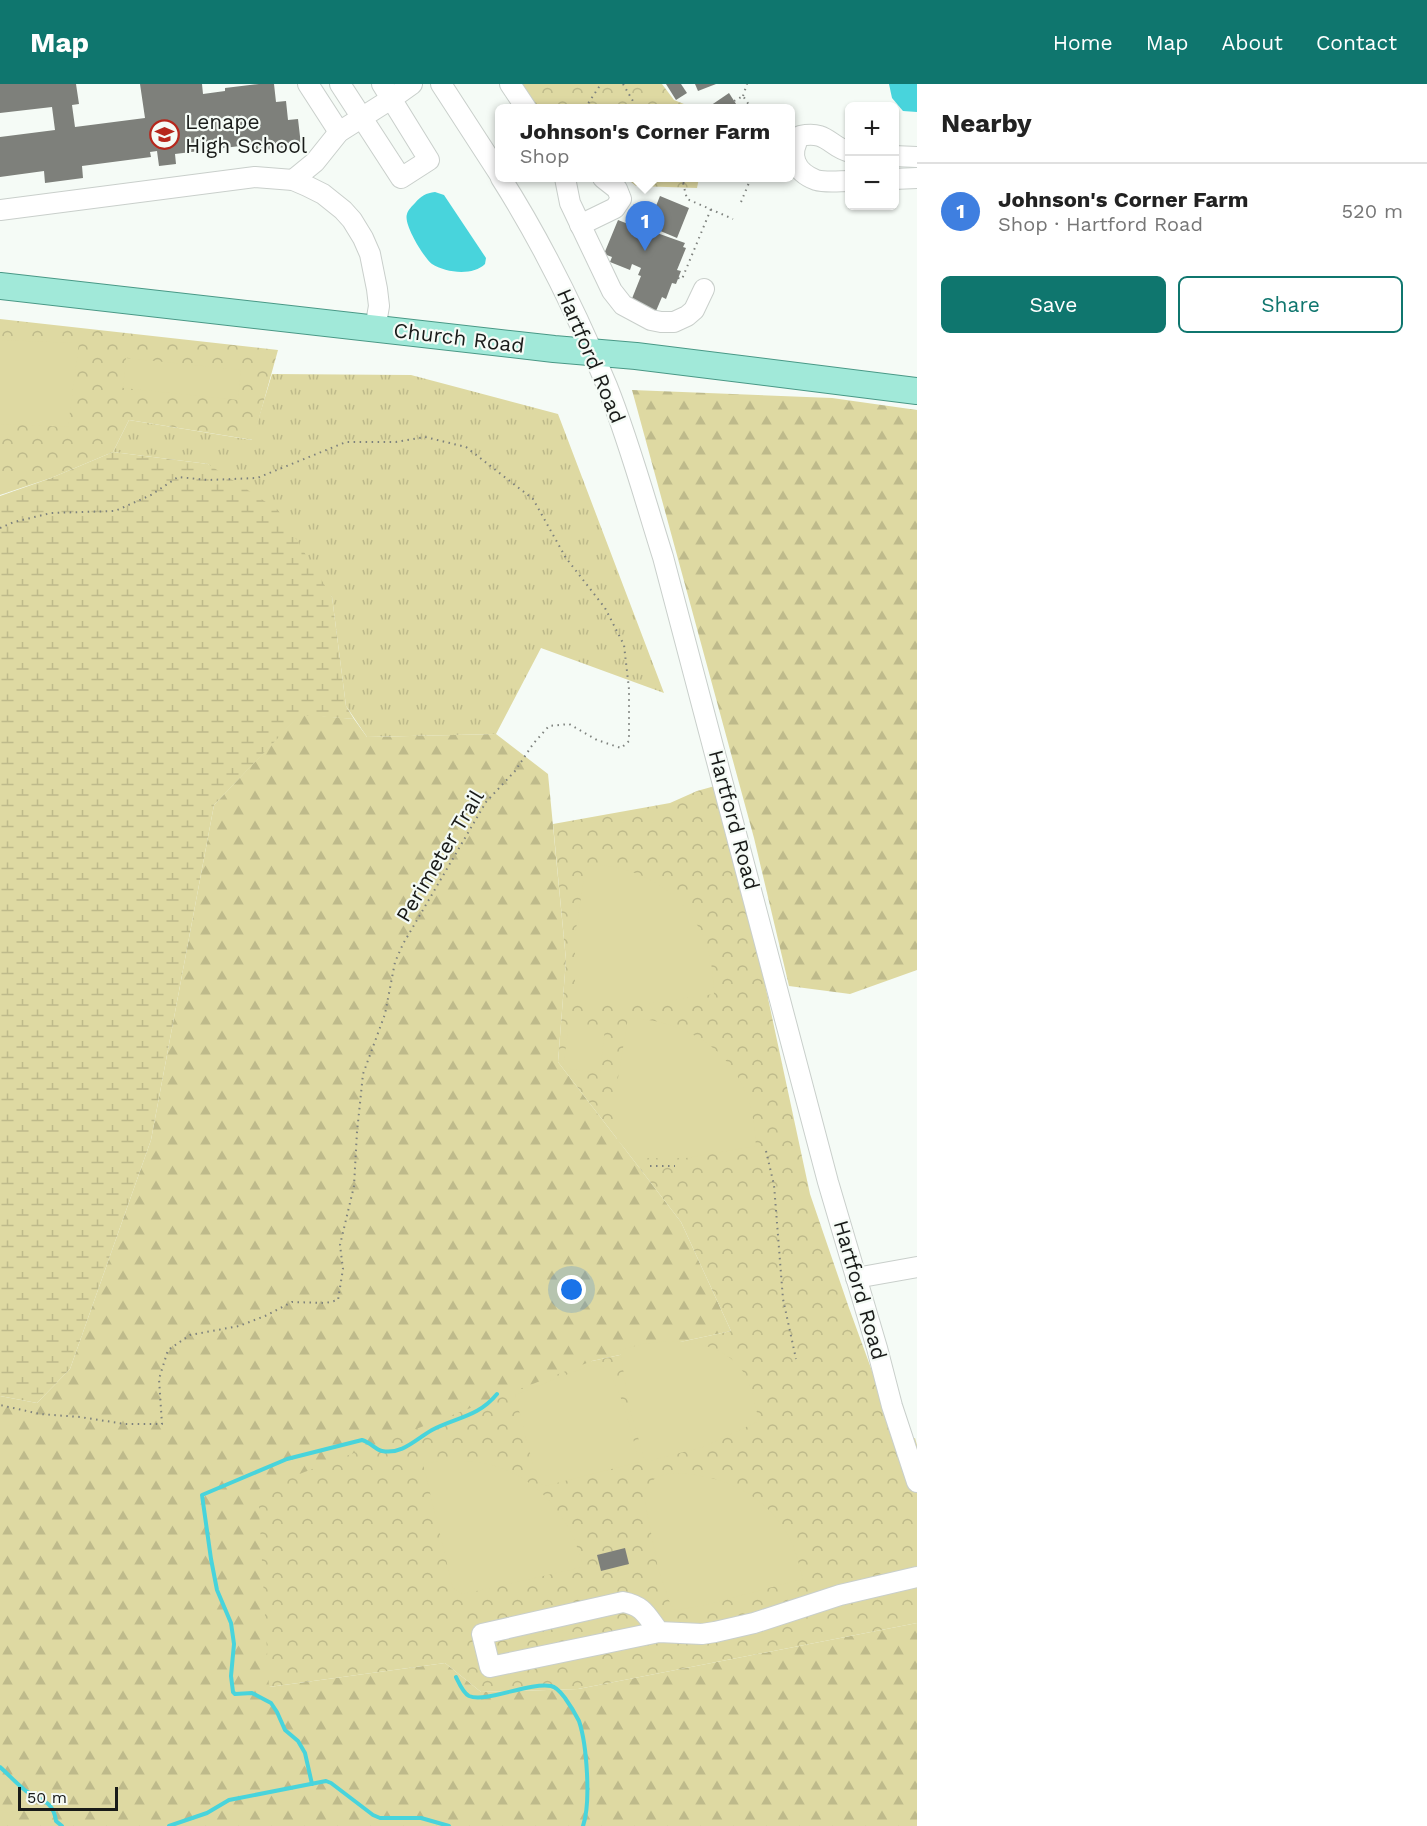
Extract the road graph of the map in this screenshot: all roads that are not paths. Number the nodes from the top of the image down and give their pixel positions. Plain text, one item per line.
1 (308, 84) edge
2 (340, 84) edge
3 (412, 84) edge
4 (441, 84) edge
5 (510, 84) edge
6 (386, 92) edge
7 (523, 104) edge
8 (362, 117) junction
9 (339, 132) junction
10 (795, 143) edge
11 (845, 151) edge
12 (899, 156) edge
13 (917, 157) edge
14 (795, 162) edge
15 (495, 168) edge
16 (917, 178) edge
17 (899, 179) edge
18 (293, 180) junction
19 (845, 181) edge
20 (504, 182) edge
21 (567, 182) edge
22 (609, 182) edge
23 (0, 210) edge
24 (580, 225) junction
25 (0, 286) edge
26 (704, 289) dead end
27 (375, 328) junction
28 (591, 353) junction
29 (917, 391) edge
30 (917, 1267) edge
31 (856, 1278) junction
32 (917, 1482) edge
33 (917, 1577) edge
34 (659, 1632) junction

1 - 9 street
2 - 8 street
3 - 6 street
4 - 15 street, Hartford Road
5 - 7 street
6 - 8 street
6 - 8 street
8 - 9 street
9 - 18 street
10 - 11 street
12 - 13 street
14 - 19 street
16 - 17 street
18 - 23 street
18 - 27 street
20 - 28 street, Hartford Road
21 - 24 street
22 - 24 street
24 - 26 street
25 - 27 main road, Church Road
27 - 28 main road, Church Road
28 - 29 main road, Church Road
28 - 31 street, Hartford Road
30 - 31 street
31 - 32 street, Hartford Road
33 - 34 street
34 - 34 street

